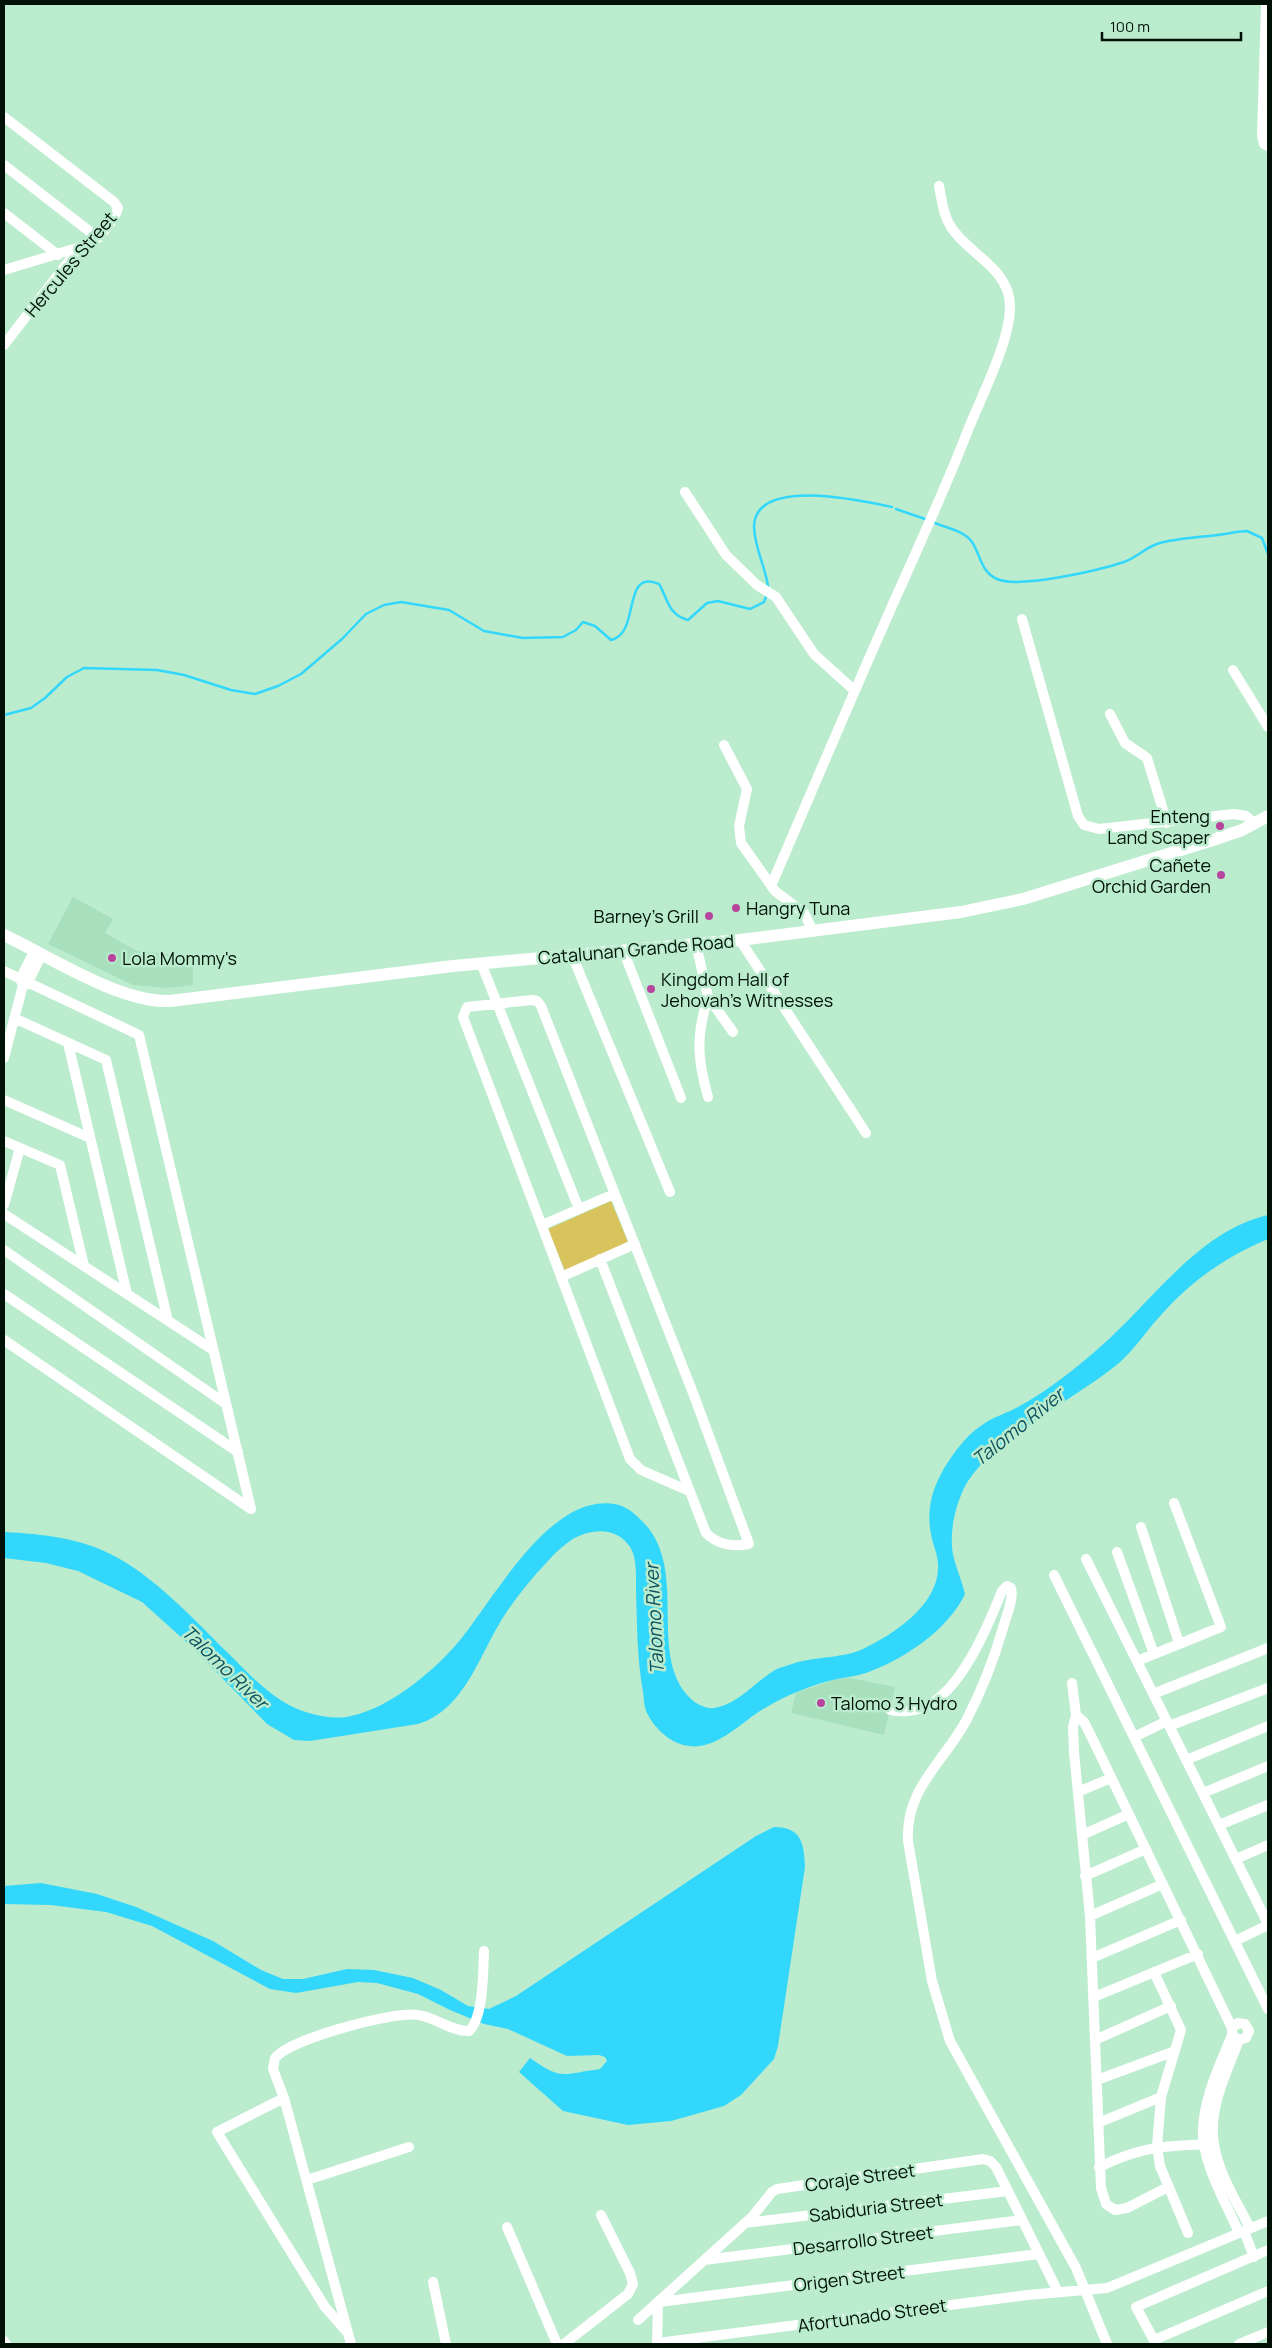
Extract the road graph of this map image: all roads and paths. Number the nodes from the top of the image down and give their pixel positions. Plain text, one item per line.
1 (1266, 4) edge
2 (1266, 60) edge
3 (1265, 105) edge
4 (5, 120) edge
5 (1266, 145) edge
6 (4, 165) edge
7 (939, 186) dead end
8 (4, 213) edge
9 (98, 238) junction
10 (78, 249) junction
11 (58, 255) junction
12 (5, 271) edge
13 (4, 345) edge
14 (685, 492) dead end
15 (1022, 619) dead end
16 (1233, 670) dead end
17 (855, 691) junction
18 (1110, 714) dead end
19 (1268, 727) edge
20 (724, 746) dead end
21 (1268, 816) edge
22 (1166, 823) junction
23 (1255, 824) junction
24 (771, 886) junction
25 (813, 930) junction
26 (4, 935) edge
27 (740, 940) junction
28 (696, 944) junction
29 (623, 950) junction
30 (39, 952) junction
31 (572, 955) junction
32 (481, 963) junction
33 (4, 971) edge
34 (23, 982) junction
35 (708, 997) junction
36 (497, 1003) junction
37 (14, 1018) junction
38 (734, 1032) dead end
39 (68, 1042) junction
40 (4, 1058) edge
41 (708, 1097) dead end
42 (681, 1098) dead end
43 (4, 1100) edge
44 (866, 1133) dead end
45 (90, 1138) junction
46 (4, 1141) edge
47 (20, 1148) junction
48 (670, 1192) dead end
49 (614, 1194) junction
50 (4, 1204) edge
51 (579, 1209) junction
52 (4, 1214) edge
53 (542, 1225) junction
54 (635, 1244) junction
55 (4, 1250) edge
56 (600, 1259) junction
57 (84, 1266) junction
58 (561, 1277) junction
59 (4, 1294) edge
60 (127, 1294) junction
61 (168, 1321) junction
62 (4, 1340) edge
63 (214, 1350) junction
64 (226, 1404) junction
65 (238, 1452) junction
66 (689, 1491) junction
67 (1174, 1503) dead end
68 (1141, 1527) dead end
69 (1117, 1552) dead end
70 (1086, 1559) dead end
71 (1054, 1575) dead end
72 (1179, 1643) junction
73 (1268, 1648) edge
74 (1154, 1654) junction
75 (1137, 1661) junction
76 (1072, 1683) dead end
77 (1268, 1688) edge
78 (1153, 1694) junction
79 (890, 1710) dead end
80 (1076, 1715) junction
81 (1168, 1723) junction
82 (1268, 1726) edge
83 (1134, 1737) junction
84 (1094, 1742) junction
85 (1074, 1752) junction
86 (1186, 1760) junction
87 (1268, 1766) edge
88 (1111, 1778) junction
89 (1078, 1792) junction
90 (1203, 1793) junction
91 (1268, 1805) edge
92 (1129, 1814) junction
93 (1219, 1825) junction
94 (1082, 1835) junction
95 (1268, 1845) edge
96 (1146, 1849) junction
97 (1236, 1859) junction
98 (1085, 1876) junction
99 (1163, 1884) junction
100 (1265, 1910) edge
101 (1090, 1916) junction
102 (1181, 1920) junction
103 (1268, 1925) edge
104 (1235, 1941) junction
105 (484, 1951) dead end
106 (1198, 1954) junction
107 (1092, 1958) junction
108 (1154, 1972) junction
109 (1094, 1997) junction
110 (1170, 2006) junction
111 (1268, 2009) edge
112 (1095, 2040) junction
113 (1175, 2050) junction
114 (1097, 2080) junction
115 (1161, 2097) junction
116 (284, 2098) junction
117 (1098, 2123) junction
118 (1209, 2144) junction
119 (1158, 2146) junction
120 (409, 2147) dead end
121 (1099, 2167) junction
122 (307, 2180) junction
123 (1168, 2187) junction
124 (1008, 2191) junction
125 (601, 2215) dead end
126 (1022, 2220) junction
127 (1268, 2221) edge
128 (745, 2223) junction
129 (507, 2227) dead end
130 (1244, 2231) junction
131 (1188, 2233) dead end
132 (1268, 2250) edge
133 (1039, 2254) junction
134 (1254, 2257) junction
135 (704, 2260) junction
136 (433, 2282) dead end
137 (1087, 2291) junction
138 (1268, 2291) edge
139 (1058, 2292) junction
140 (658, 2302) junction
141 (638, 2320) dead end
142 (1268, 2332) edge
143 (348, 2333) junction
144 (4, 2340) edge
145 (1155, 2342) edge
146 (658, 2343) edge
147 (6, 2344) edge
148 (351, 2344) edge
149 (446, 2344) edge
150 (557, 2344) edge
151 (564, 2344) edge
152 (1107, 2344) edge
153 (1239, 2344) edge

1 - 2 street
2 - 3 street
3 - 5 street
4 - 9 street, Hercules Street
6 - 9 street
7 - 17 street
8 - 11 street
9 - 10 street, Hercules Street
10 - 11 street
10 - 13 street, Hercules Street
11 - 12 street
14 - 17 street
15 - 22 street
16 - 19 street
17 - 24 street
18 - 22 street
20 - 24 street
21 - 23 main road, Catalunan Grande Road
22 - 23 street
23 - 25 main road, Catalunan Grande Road
24 - 25 street
25 - 27 main road, Catalunan Grande Road
26 - 30 main road, Catalunan Grande Road
27 - 28 main road, Catalunan Grande Road
27 - 44 street
28 - 29 main road, Catalunan Grande Road
28 - 35 street
29 - 31 main road, Catalunan Grande Road
29 - 42 street
30 - 32 main road, Catalunan Grande Road
30 - 34 street
31 - 32 main road, Catalunan Grande Road
31 - 48 street
32 - 36 street
33 - 34 street
34 - 37 street
34 - 63 street
35 - 38 street
35 - 41 street
36 - 49 street
36 - 51 street
36 - 53 street
37 - 39 street
37 - 40 street
39 - 45 street
39 - 61 street
43 - 45 street
45 - 60 street
46 - 47 street
47 - 50 street
47 - 57 street
49 - 51 street
49 - 54 street
51 - 53 street
52 - 57 street
53 - 58 street
54 - 56 street
54 - 66 street
55 - 64 street
56 - 58 street
56 - 66 street
57 - 60 street
58 - 66 street
59 - 65 street
60 - 61 street
61 - 63 street
62 - 65 street
63 - 64 street
64 - 65 street
67 - 72 street
68 - 72 street
69 - 74 street
70 - 75 street
71 - 83 street
72 - 74 street
73 - 78 street
74 - 75 street
75 - 78 street
76 - 80 street
77 - 81 street
78 - 81 street
79 - 137 street
80 - 84 street
80 - 85 street
81 - 83 street
81 - 86 street
82 - 86 street
83 - 104 street
84 - 85 street
84 - 88 street
85 - 89 street
86 - 90 street
87 - 90 street
88 - 89 street
88 - 92 street
89 - 94 street
90 - 93 street
91 - 93 street
92 - 94 street
92 - 96 street
93 - 97 street
94 - 98 street
95 - 97 street
96 - 98 street
96 - 99 street
97 - 100 street
98 - 101 street
99 - 101 street
99 - 102 street
100 - 103 street
101 - 107 street
102 - 106 street
102 - 107 street
103 - 104 street
104 - 111 street
105 - 116 street
106 - 108 street
106 - 118 street
107 - 109 street
108 - 109 street
108 - 110 street
109 - 112 street
110 - 112 street
110 - 113 street
112 - 114 street
113 - 114 street
113 - 115 street
114 - 117 street
115 - 117 street
115 - 119 street
116 - 122 street
116 - 143 street
117 - 121 street
118 - 119 street
118 - 130 street
119 - 121 street
119 - 123 street
120 - 122 street
121 - 123 street
122 - 143 street
123 - 131 street
124 - 126 street
124 - 128 street, Sabiduria Street
124 - 128 street, Coraje Street
125 - 151 street
126 - 133 street
126 - 135 street, Desarrollo Street
127 - 130 street, Afortunado Street
128 - 135 street, Coraje Street
129 - 150 street
130 - 134 street
130 - 137 street, Afortunado Street
132 - 134 street
133 - 139 street
133 - 140 street, Origen Street
134 - 145 street
135 - 140 street, Coraje Street
136 - 149 street
137 - 139 street, Afortunado Street
137 - 152 street
138 - 145 street
139 - 146 street, Afortunado Street
140 - 141 street, Coraje Street
140 - 146 street
142 - 153 street
143 - 148 street
144 - 147 street

